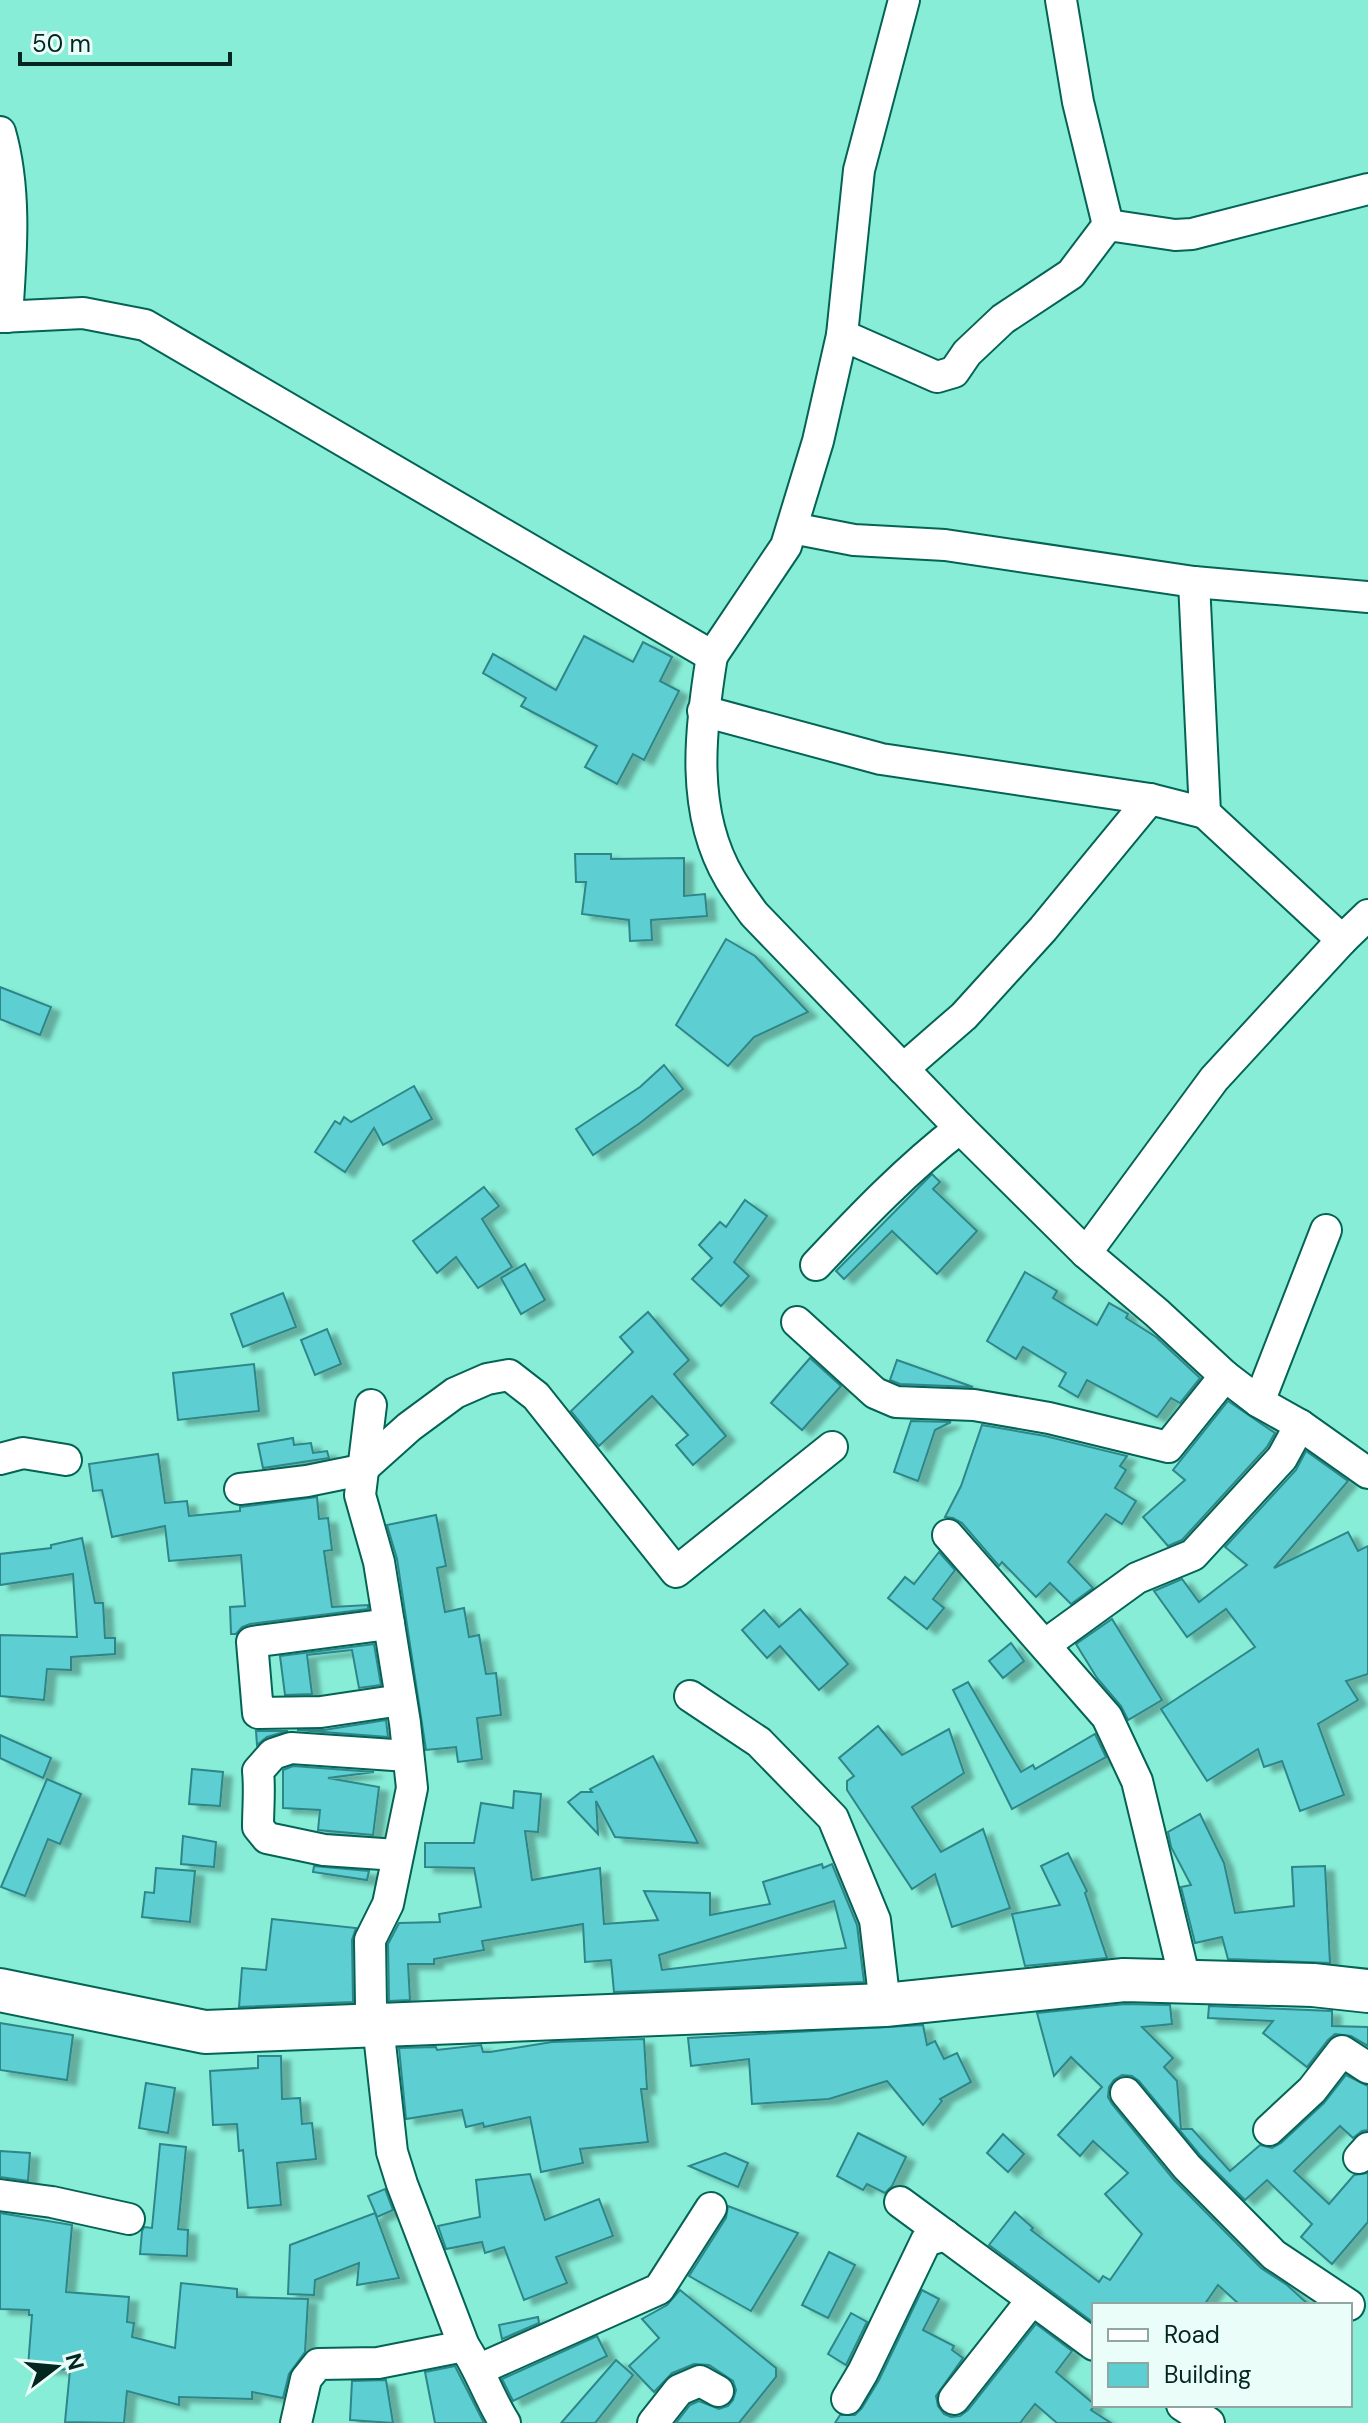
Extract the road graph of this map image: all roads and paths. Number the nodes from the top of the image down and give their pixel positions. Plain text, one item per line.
1 (904, 0) edge
2 (1061, 0) edge
3 (0, 132) edge
4 (1368, 189) edge
5 (1108, 225) junction
6 (4, 317) edge
7 (842, 335) junction
8 (792, 528) junction
9 (1194, 582) junction
10 (1368, 597) edge
11 (712, 656) junction
12 (703, 711) junction
13 (1150, 799) junction
14 (1205, 813) junction
15 (1368, 915) edge
16 (1342, 940) junction
17 (903, 1069) junction
18 (960, 1128) junction
19 (1326, 1230) dead end
20 (1086, 1253) junction
21 (816, 1265) dead end
22 (797, 1322) dead end
23 (1225, 1376) junction
24 (1259, 1402) junction
25 (371, 1405) dead end
26 (1300, 1425) junction
27 (832, 1447) dead end
28 (0, 1459) edge
29 (66, 1460) dead end
30 (361, 1470) junction
31 (1368, 1473) edge
32 (240, 1489) dead end
33 (948, 1535) dead end
34 (389, 1624) junction
35 (1046, 1644) junction
36 (690, 1696) dead end
37 (401, 1700) junction
38 (408, 1756) junction
39 (397, 1855) junction
40 (1185, 1980) junction
41 (0, 1990) edge
42 (1368, 1991) edge
43 (885, 2005) junction
44 (378, 2025) junction
45 (1368, 2068) edge
46 (1126, 2093) dead end
47 (1269, 2130) dead end
48 (0, 2195) edge
49 (900, 2202) dead end
50 (711, 2208) dead end
51 (129, 2219) dead end
52 (945, 2235) junction
53 (1032, 2300) junction
54 (1345, 2303) edge
55 (1092, 2344) edge
56 (472, 2358) junction
57 (718, 2391) dead end
58 (847, 2399) dead end
59 (954, 2399) dead end
60 (1185, 2407) edge
61 (296, 2423) edge
62 (505, 2423) edge
63 (653, 2423) edge
64 (1209, 2423) edge

1 - 7 street
2 - 5 street
3 - 6 street
4 - 5 street
5 - 7 street
6 - 11 street
7 - 8 street
8 - 9 street
8 - 11 street
9 - 10 street
9 - 14 street
11 - 12 street
12 - 13 street
12 - 17 street
13 - 14 street
13 - 17 street
14 - 16 street
15 - 16 street
16 - 20 street
17 - 18 street
18 - 20 street
18 - 21 street
19 - 24 street
20 - 23 street
22 - 23 street
23 - 24 street
24 - 26 street
25 - 30 street
26 - 31 street
26 - 35 street
27 - 30 street
28 - 29 street
30 - 32 street
30 - 34 street
33 - 35 street
34 - 37 street
34 - 37 street
35 - 40 street
36 - 43 street
37 - 38 street
38 - 39 street
38 - 39 street
39 - 44 street
40 - 42 street
40 - 43 street
41 - 44 street
43 - 44 street
44 - 56 street
45 - 47 street
46 - 54 street
48 - 51 street
49 - 52 street
50 - 56 street
52 - 53 street
52 - 58 street
53 - 55 street
53 - 59 street
56 - 61 street
56 - 62 street
57 - 63 street
60 - 64 street

